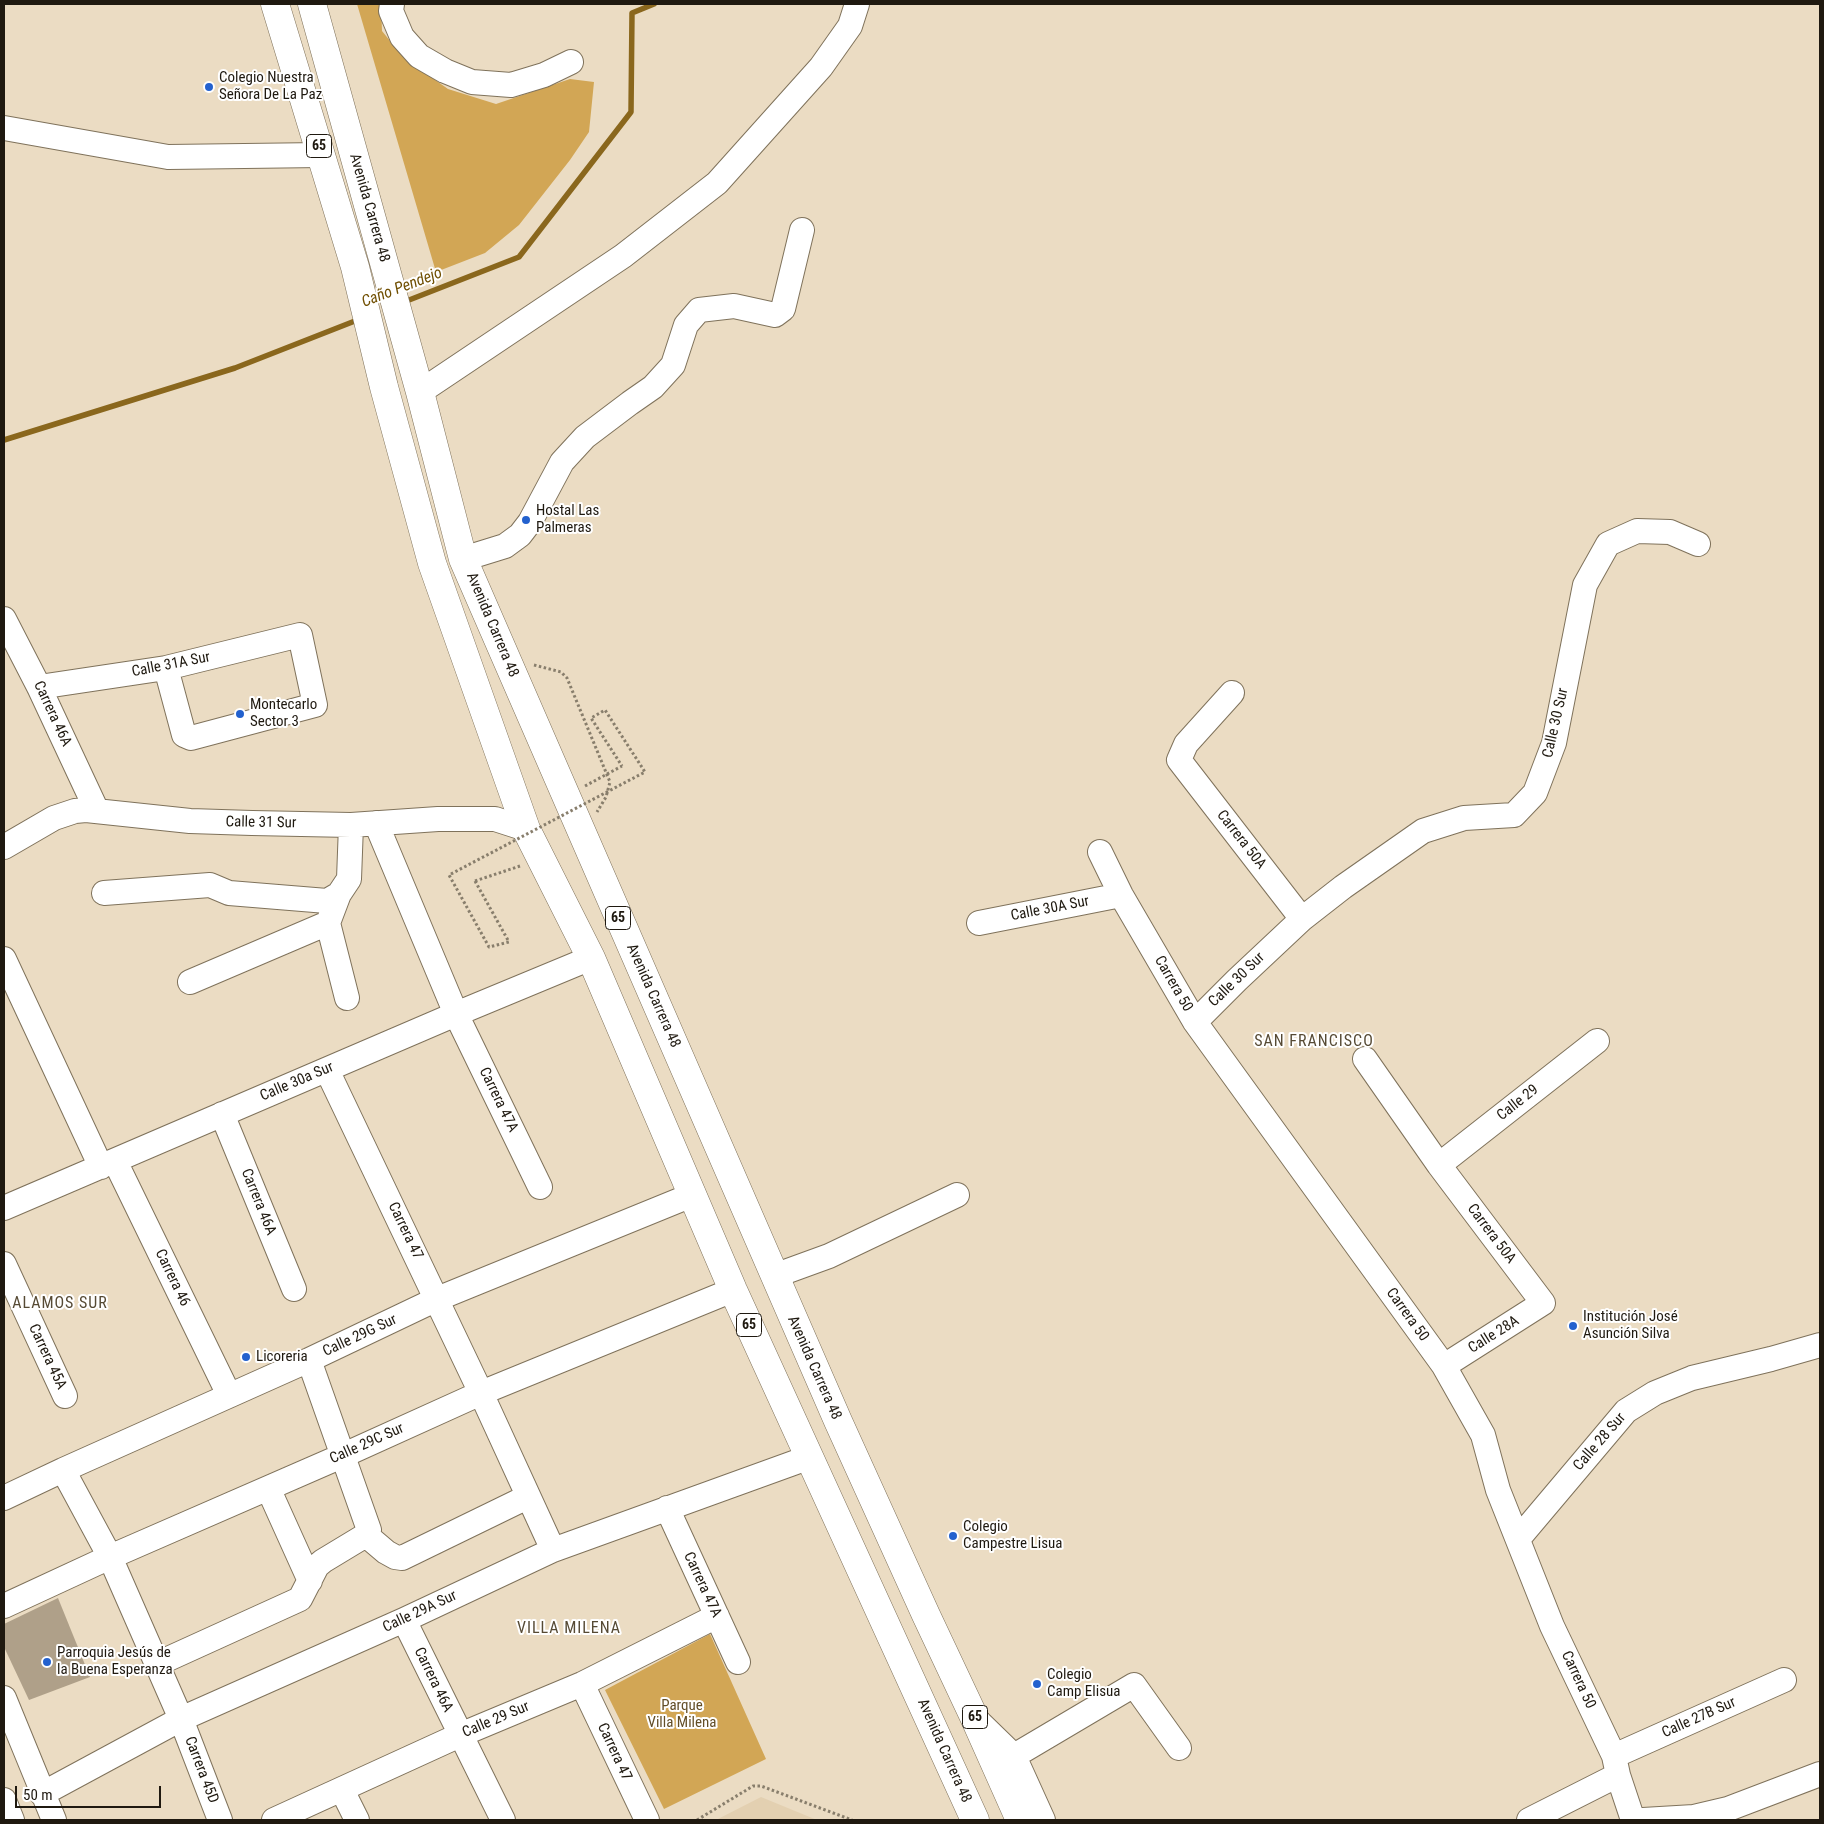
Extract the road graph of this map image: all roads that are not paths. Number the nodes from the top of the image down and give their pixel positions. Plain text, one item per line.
1 (275, 4) edge
2 (312, 4) edge
3 (392, 4) edge
4 (857, 4) edge
5 (571, 62) dead end
6 (4, 128) edge
7 (321, 155) junction
8 (802, 230) dead end
9 (417, 382) junction
10 (1698, 544) dead end
11 (463, 558) junction
12 (4, 619) edge
13 (166, 668) junction
14 (40, 687) junction
15 (1232, 693) dead end
16 (97, 811) junction
17 (376, 823) junction
18 (351, 825) junction
19 (526, 829) junction
20 (4, 847) edge
21 (1100, 852) dead end
22 (104, 894) dead end
23 (339, 894) junction
24 (1121, 895) junction
25 (1302, 919) junction
26 (328, 923) junction
27 (979, 923) dead end
28 (591, 958) junction
29 (4, 960) edge
30 (190, 982) dead end
31 (347, 998) dead end
32 (456, 1014) junction
33 (1196, 1022) junction
34 (1597, 1041) dead end
35 (1365, 1059) dead end
36 (327, 1070) junction
37 (222, 1114) junction
38 (108, 1164) junction
39 (1439, 1165) junction
40 (540, 1187) dead end
41 (957, 1194) dead end
42 (692, 1195) junction
43 (4, 1208) edge
44 (4, 1264) edge
45 (774, 1276) junction
46 (294, 1289) dead end
47 (733, 1290) junction
48 (438, 1299) junction
49 (1544, 1303) joint
50 (1820, 1345) edge
51 (310, 1360) junction
52 (1444, 1366) junction
53 (481, 1393) junction
54 (229, 1395) junction
55 (65, 1396) dead end
56 (344, 1455) junction
57 (810, 1457) junction
58 (63, 1470) junction
59 (4, 1498) edge
60 (273, 1499) dead end
61 (516, 1502) dead end
62 (667, 1508) junction
63 (366, 1535) junction
64 (1518, 1539) junction
65 (553, 1550) junction
66 (110, 1557) junction
67 (310, 1582) junction
68 (4, 1606) edge
69 (717, 1616) junction
70 (404, 1620) junction
71 (168, 1659) dead end
72 (738, 1662) dead end
73 (1784, 1680) dead end
74 (582, 1684) junction
75 (4, 1698) edge
76 (975, 1718) junction
77 (181, 1719) junction
78 (460, 1735) junction
79 (1179, 1748) dead end
80 (1014, 1756) junction
81 (1616, 1766) junction
82 (1820, 1774) edge
83 (342, 1790) junction
84 (42, 1794) junction
85 (54, 1820) edge
86 (220, 1820) edge
87 (274, 1820) edge
88 (357, 1820) edge
89 (503, 1820) edge
90 (647, 1820) edge
91 (975, 1820) edge
92 (1020, 1820) edge
93 (1043, 1820) edge
94 (1529, 1820) edge
95 (1633, 1820) edge
96 (1643, 1820) edge

1 - 7 main road, Avenida Carrera 48 / 65
2 - 9 main road, Avenida Carrera 48 / 65
3 - 5 street
4 - 9 street
6 - 7 street
7 - 19 main road, Avenida Carrera 48 / 65
8 - 11 street
9 - 11 main road, Avenida Carrera 48 / 65
10 - 25 street, Calle 30 Sur
11 - 45 main road, Avenida Carrera 48 / 65
12 - 14 street, Carrera 46A
13 - 13 street, Calle 31A Sur
13 - 14 street, Calle 31A Sur
14 - 16 street, Carrera 46A
15 - 25 street, Carrera 50A
16 - 18 street, Calle 31 Sur
16 - 20 street, Calle 31 Sur
17 - 18 street, Calle 31 Sur
17 - 19 street, Calle 31 Sur
17 - 32 street, Carrera 47A
18 - 23 street
19 - 28 main road, Avenida Carrera 48 / 65
21 - 24 street, Carrera 50
22 - 23 street
23 - 26 street
24 - 27 street, Calle 30A Sur
24 - 33 street, Carrera 50
25 - 33 street, Calle 30 Sur
26 - 30 street
26 - 31 street
28 - 32 street, Calle 30a Sur
28 - 42 main road, Avenida Carrera 48 / 65
29 - 38 street, Carrera 46
32 - 36 street, Calle 30a Sur
32 - 40 street, Carrera 47A
33 - 52 street, Carrera 50
34 - 39 street, Calle 29
35 - 39 street, Carrera 50A
36 - 37 street, Calle 30a Sur
36 - 48 street, Carrera 47
37 - 38 street, Calle 30a Sur
37 - 46 street, Carrera 46A
38 - 43 street, Calle 30a Sur
38 - 54 street, Carrera 46
39 - 49 street, Carrera 50A
41 - 45 street
42 - 47 main road, Avenida Carrera 48 / 65
42 - 48 street, Calle 29G Sur
44 - 55 street, Carrera 45A
45 - 76 main road, Avenida Carrera 48 / 65
47 - 53 street, Calle 29C Sur
47 - 57 main road, Avenida Carrera 48 / 65
48 - 51 street, Calle 29G Sur
48 - 53 street, Carrera 47
49 - 52 street, Calle 28A
50 - 64 street, Calle 28 Sur
51 - 54 street, Calle 29G Sur
51 - 56 street
52 - 64 street, Carrera 50
53 - 56 street, Calle 29C Sur
53 - 65 street, Carrera 47
54 - 58 street, Calle 29G Sur
56 - 63 street
56 - 66 street, Calle 29C Sur
57 - 62 street, Calle 29A Sur
57 - 91 main road, Avenida Carrera 48 / 65
58 - 59 street, Calle 29G Sur
58 - 66 street, Carrera 45D
60 - 67 street
61 - 63 street
62 - 65 street, Calle 29A Sur
62 - 69 street, Carrera 47A
63 - 67 street
64 - 81 street, Carrera 50
65 - 70 street, Calle 29A Sur
66 - 68 street, Calle 29C Sur
66 - 77 street, Carrera 45D
67 - 71 street
69 - 72 street, Carrera 47A
69 - 74 street, Calle 29 Sur
70 - 77 street, Calle 29A Sur
70 - 78 street, Carrera 46A
73 - 81 street, Calle 27B Sur
74 - 78 street, Calle 29 Sur
74 - 90 street, Carrera 47
75 - 84 street
76 - 80 street
76 - 92 main road, Avenida Carrera 48 / 65
77 - 84 street, Calle 29A Sur
77 - 86 street, Carrera 45D
78 - 83 street, Calle 29 Sur
78 - 89 street, Carrera 46A
79 - 80 street
80 - 93 street
81 - 94 street, Calle 27B Sur
81 - 95 street, Carrera 50
82 - 96 street
83 - 87 street, Calle 29 Sur
83 - 88 street
84 - 85 street

